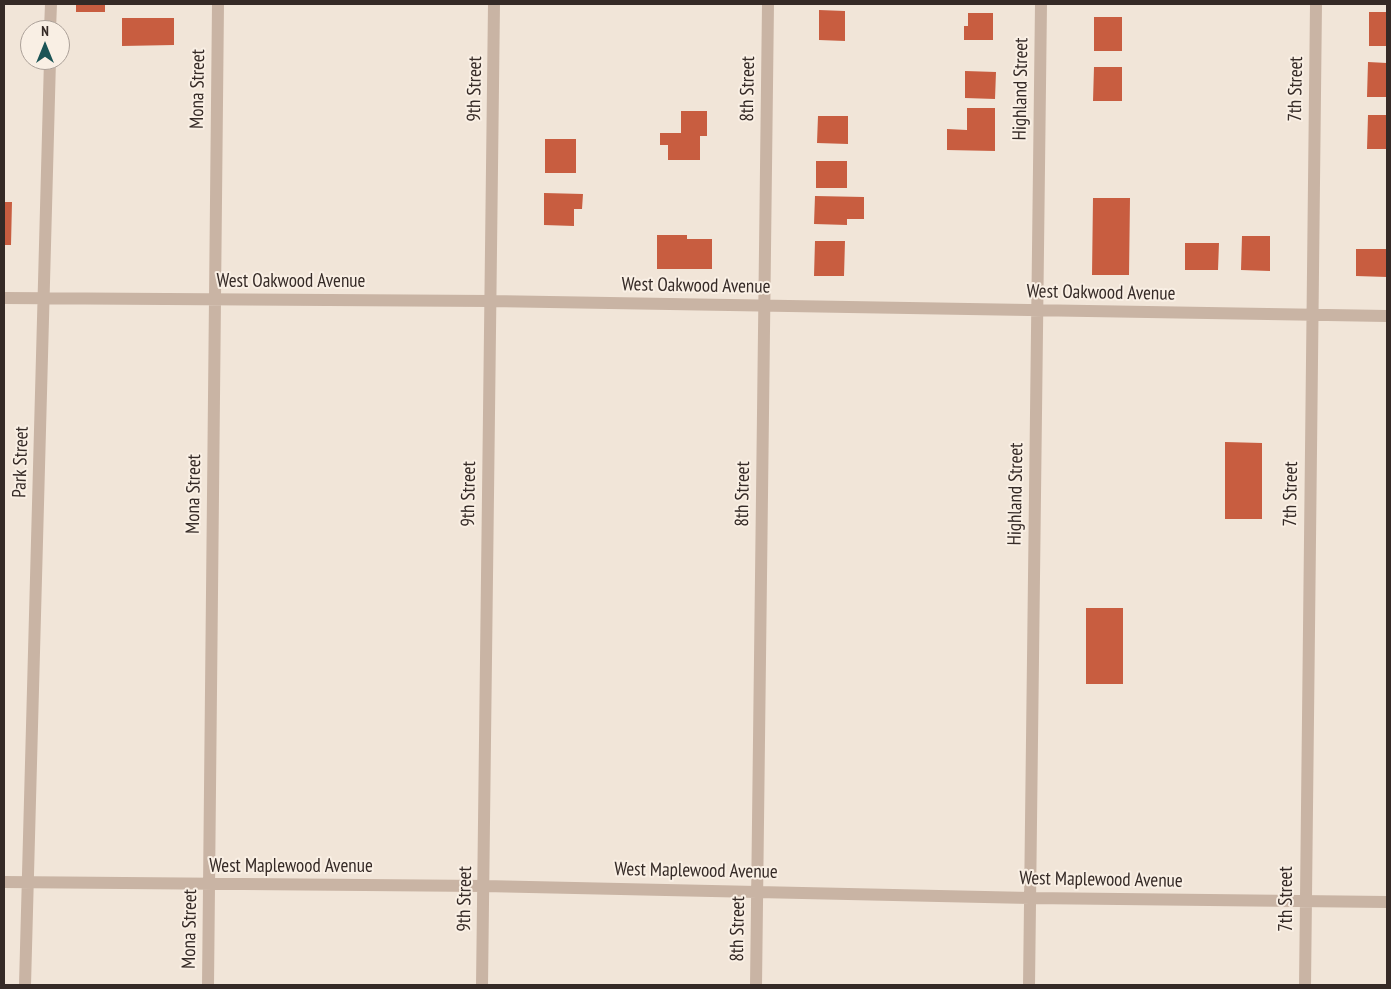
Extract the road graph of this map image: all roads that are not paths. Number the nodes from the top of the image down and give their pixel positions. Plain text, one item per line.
1 (51, 4) edge
2 (218, 4) edge
3 (494, 4) edge
4 (768, 4) edge
5 (1041, 4) edge
6 (1316, 4) edge
7 (50, 20) edge
8 (50, 70) edge
9 (4, 298) edge
10 (45, 299) junction
11 (214, 301) junction
12 (490, 301) junction
13 (764, 306) junction
14 (1037, 310) junction
15 (1311, 316) junction
16 (1387, 316) edge
17 (4, 882) edge
18 (27, 882) junction
19 (209, 885) junction
20 (484, 886) junction
21 (757, 891) junction
22 (1030, 898) junction
23 (1305, 900) junction
24 (1387, 902) edge
25 (25, 985) edge
26 (208, 985) edge
27 (482, 985) edge
28 (756, 985) edge
29 (1029, 985) edge
30 (1304, 985) edge

1 - 7 street
2 - 11 street, Mona Street
3 - 12 street, 9th Street
4 - 13 street, 8th Street
5 - 14 street, Highland Street
6 - 15 street, 7th Street
8 - 10 street, Park Street
9 - 10 street, West Oakwood Avenue
10 - 11 street, West Oakwood Avenue
10 - 18 street, Park Street
11 - 12 street, West Oakwood Avenue
11 - 19 street, Mona Street
12 - 13 street, West Oakwood Avenue
12 - 20 street, 9th Street
13 - 14 street, West Oakwood Avenue
13 - 21 street, 8th Street
14 - 15 street, West Oakwood Avenue
14 - 22 street, Highland Street
15 - 16 street, West Oakwood Avenue
15 - 23 street, 7th Street
17 - 18 street, West Maplewood Avenue
18 - 19 street, West Maplewood Avenue
18 - 25 street, Park Street
19 - 20 street, West Maplewood Avenue
19 - 26 street, Mona Street
20 - 21 street, West Maplewood Avenue
20 - 27 street, 9th Street
21 - 22 street, West Maplewood Avenue
21 - 28 street, 8th Street
22 - 23 street, West Maplewood Avenue
22 - 29 street, Highland Street
23 - 24 street, West Maplewood Avenue
23 - 30 street, 7th Street

